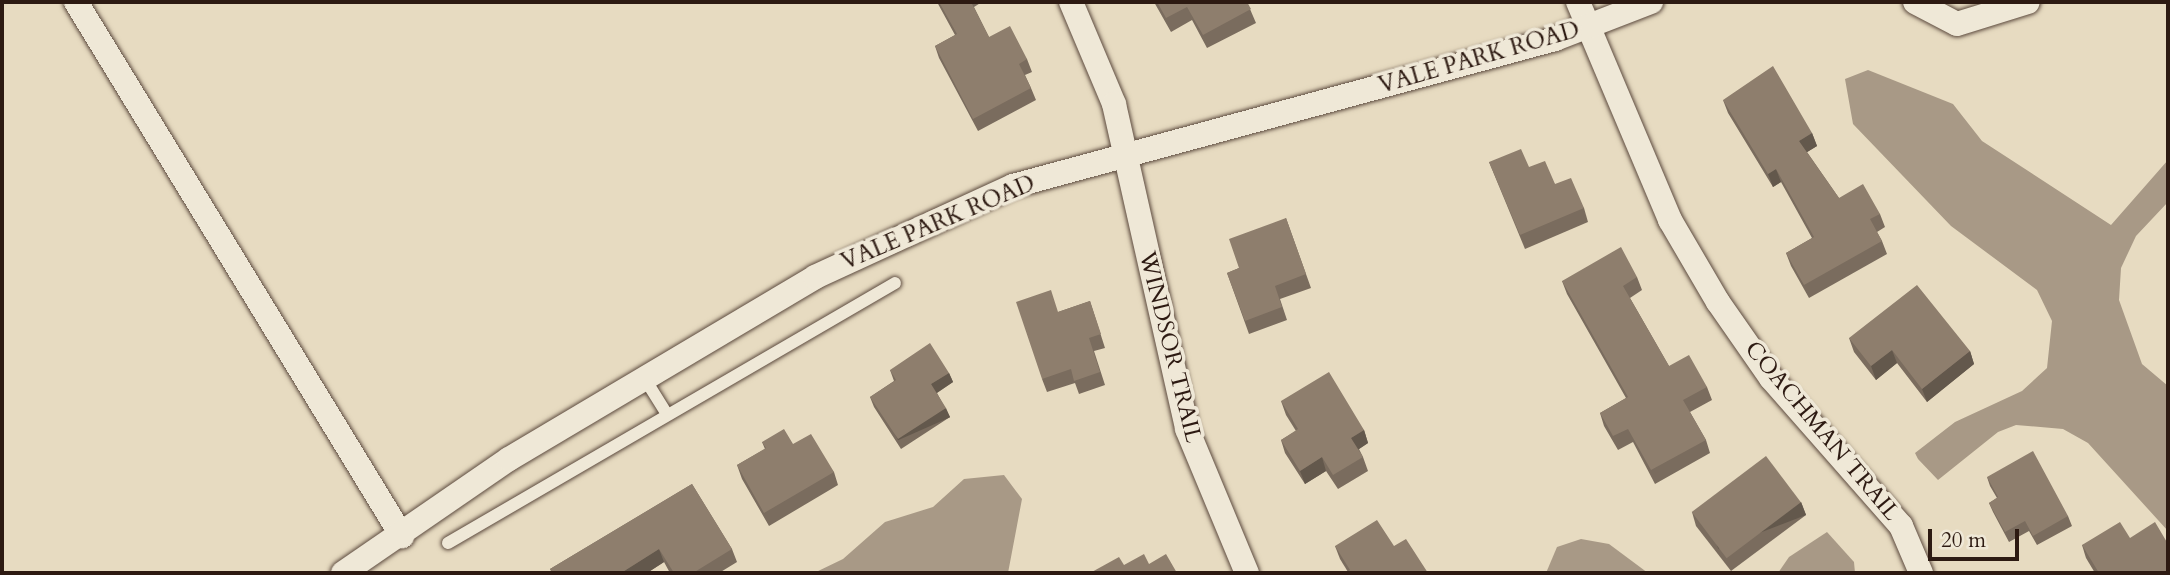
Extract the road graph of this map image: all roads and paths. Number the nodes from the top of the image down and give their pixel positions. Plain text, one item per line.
1 (76, 2) edge
2 (1072, 2) edge
3 (1578, 2) edge
4 (1651, 2) edge
5 (1915, 2) edge
6 (2028, 2) edge
7 (1588, 27) junction
8 (1124, 156) junction
9 (895, 283) dead end
10 (645, 379) junction
11 (666, 412) junction
12 (402, 536) junction
13 (448, 543) dead end
14 (343, 573) edge
15 (364, 573) edge
16 (1247, 573) edge
17 (1921, 573) edge

1 - 12 street
2 - 8 street, WINDSOR TRAIL
3 - 7 street, COACHMAN TRAIL
4 - 7 street, VALE PARK ROAD
5 - 6 street
7 - 8 street, VALE PARK ROAD
7 - 17 street, COACHMAN TRAIL
8 - 10 street, VALE PARK ROAD
8 - 16 street, WINDSOR TRAIL
9 - 11 lane
10 - 11 lane
10 - 12 street, VALE PARK ROAD
11 - 13 lane
12 - 14 street, VALE PARK ROAD
12 - 15 street, VALE PARK ROAD

